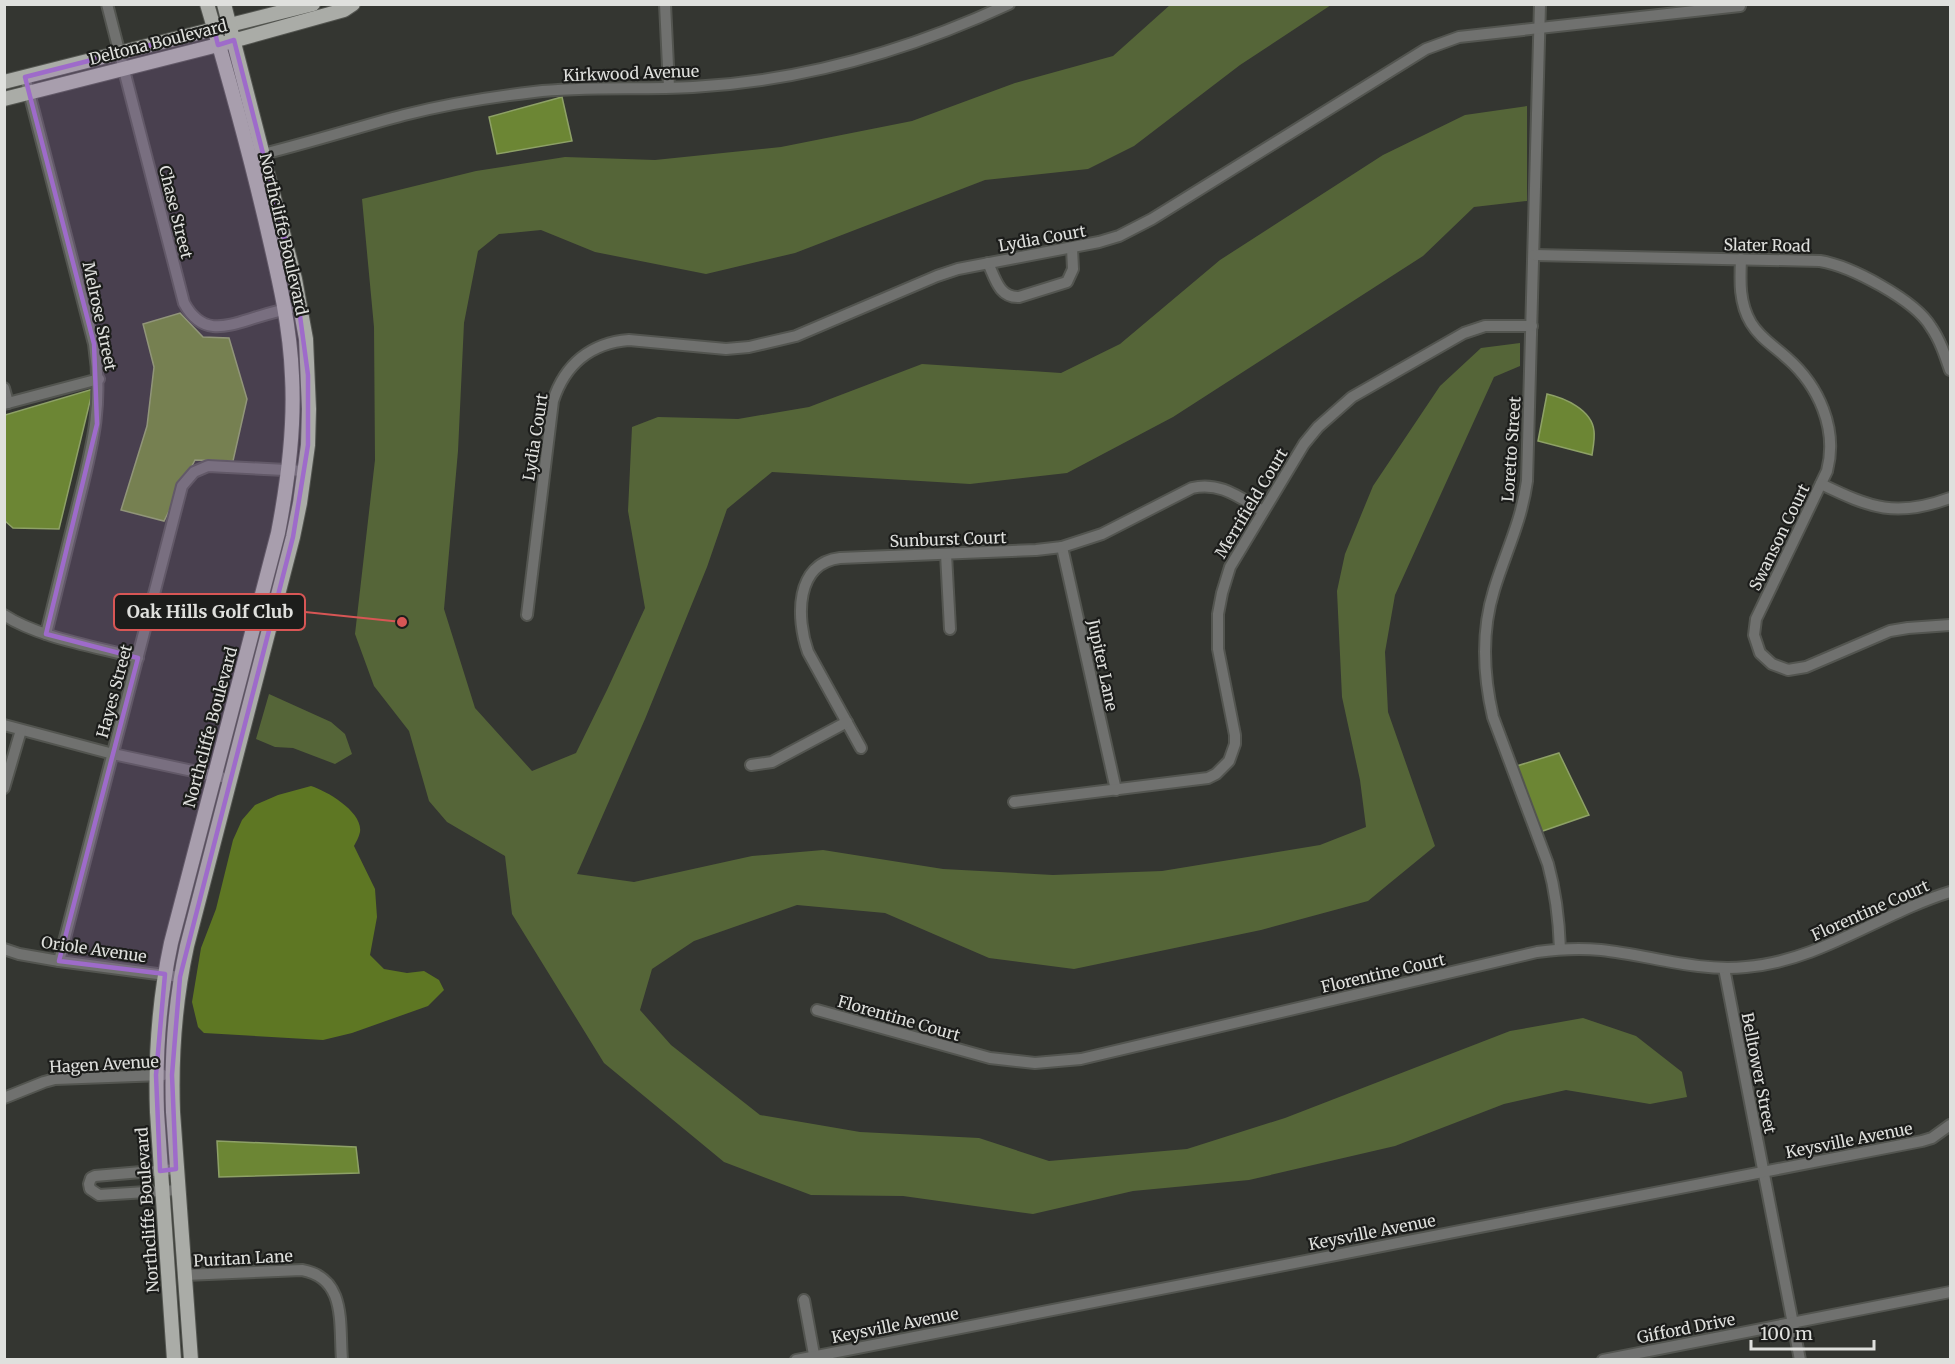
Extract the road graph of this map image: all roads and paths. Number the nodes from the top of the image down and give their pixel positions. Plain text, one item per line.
1 (107, 4) edge
2 (207, 4) edge
3 (224, 4) edge
4 (313, 4) edge
5 (665, 4) edge
6 (1009, 4) edge
7 (1540, 4) edge
8 (346, 6) edge
9 (1740, 6) edge
10 (230, 25) junction
11 (1540, 27) junction
12 (214, 29) junction
13 (234, 40) junction
14 (218, 45) junction
15 (120, 53) junction
16 (124, 68) junction
17 (25, 77) junction
18 (4, 82) edge
19 (669, 87) junction
20 (30, 92) junction
21 (4, 99) edge
22 (256, 155) junction
23 (1072, 248) junction
24 (1534, 255) junction
25 (1741, 259) junction
26 (988, 263) junction
27 (301, 306) junction
28 (285, 309) junction
29 (1532, 326) junction
30 (1950, 370) edge
31 (99, 379) junction
32 (4, 388) edge
33 (6, 403) edge
34 (289, 469) junction
35 (305, 471) junction
36 (1821, 484) junction
37 (1950, 498) edge
38 (1263, 512) junction
39 (1062, 546) junction
40 (946, 554) junction
41 (4, 615) edge
42 (526, 615) dead end
43 (1950, 625) edge
44 (950, 629) dead end
45 (46, 634) junction
46 (138, 658) junction
47 (847, 722) junction
48 (4, 725) edge
49 (21, 730) junction
50 (861, 748) dead end
51 (113, 754) junction
52 (751, 765) dead end
53 (215, 775) junction
54 (230, 779) junction
55 (4, 788) edge
56 (1116, 790) junction
57 (1014, 802) dead end
58 (1950, 892) edge
59 (4, 949) edge
60 (1560, 949) junction
61 (59, 961) junction
62 (1724, 968) junction
63 (165, 974) junction
64 (180, 977) junction
65 (817, 1010) dead end
66 (156, 1075) junction
67 (172, 1075) junction
68 (4, 1098) edge
69 (1950, 1125) edge
70 (176, 1169) junction
71 (160, 1171) junction
72 (1763, 1172) junction
73 (178, 1190) junction
74 (162, 1191) junction
75 (185, 1275) junction
76 (1950, 1292) edge
77 (804, 1300) dead end
78 (1793, 1323) junction
79 (815, 1358) edge
80 (174, 1359) edge
81 (190, 1359) edge
82 (342, 1359) edge
83 (796, 1359) edge
84 (1603, 1359) edge
85 (1800, 1359) edge

1 - 15 street, Chase Street
2 - 12 main road, Northcliffe Boulevard
3 - 10 main road, Northcliffe Boulevard
4 - 10 main road, Deltona Boulevard
5 - 19 street
6 - 19 street, Kirkwood Avenue
7 - 11 street, Loretto Street
8 - 13 main road, Deltona Boulevard
9 - 11 street, Lydia Court
10 - 12 main road, Deltona Boulevard
10 - 13 main road, Northcliffe Boulevard
11 - 23 street, Lydia Court
11 - 24 street, Loretto Street
12 - 14 main road, Northcliffe Boulevard
12 - 15 main road, Deltona Boulevard
13 - 14 main road, Deltona Boulevard
13 - 22 main road, Northcliffe Boulevard
14 - 16 main road, Deltona Boulevard
14 - 22 main road, Northcliffe Boulevard
15 - 16 street, Chase Street
15 - 17 main road, Deltona Boulevard
16 - 20 main road, Deltona Boulevard
16 - 28 street, Chase Street
17 - 18 main road, Deltona Boulevard
17 - 20 street, Melrose Street
19 - 22 street, Kirkwood Avenue
20 - 21 main road, Deltona Boulevard
20 - 31 street, Melrose Street
22 - 27 main road, Northcliffe Boulevard
22 - 28 main road, Northcliffe Boulevard
23 - 26 street, Lydia Court
23 - 26 street
24 - 25 street, Slater Road
24 - 29 street, Loretto Street
25 - 30 street, Slater Road
25 - 36 street, Swanson Court
26 - 42 street, Lydia Court
27 - 28 street, Chase Street
27 - 35 main road, Northcliffe Boulevard
28 - 34 main road, Northcliffe Boulevard
29 - 38 street, Merrifield Court
29 - 60 street, Loretto Street
31 - 33 street
31 - 45 street, Melrose Street
32 - 33 street
34 - 35 street, Hayes Street
34 - 46 street, Hayes Street
34 - 53 main road, Northcliffe Boulevard
35 - 54 main road, Northcliffe Boulevard
36 - 37 street
36 - 43 street, Swanson Court
38 - 39 street, Sunburst Court
38 - 56 street, Merrifield Court
39 - 40 street, Sunburst Court
39 - 56 street, Jupiter Lane
40 - 44 street
40 - 47 street, Sunburst Court
41 - 45 street
45 - 46 street
46 - 51 street, Hayes Street
47 - 50 street, Sunburst Court
47 - 52 street
48 - 49 street
49 - 51 street
49 - 55 street
51 - 53 street
51 - 61 street, Hayes Street
53 - 54 street
53 - 63 main road, Northcliffe Boulevard
54 - 64 main road, Northcliffe Boulevard
56 - 57 street, Merrifield Court
58 - 62 street, Florentine Court
59 - 61 street, Oriole Avenue
60 - 62 street, Florentine Court
60 - 65 street, Florentine Court
61 - 63 street, Oriole Avenue
62 - 72 street, Belltower Street
63 - 64 street, Oriole Avenue
63 - 66 main road, Northcliffe Boulevard
64 - 67 main road, Northcliffe Boulevard
66 - 67 street, Hagen Avenue
66 - 68 street, Hagen Avenue
66 - 71 main road, Northcliffe Boulevard
67 - 70 main road, Northcliffe Boulevard
69 - 72 street, Keysville Avenue
70 - 71 street
70 - 73 main road, Northcliffe Boulevard
71 - 74 main road, Northcliffe Boulevard
71 - 74 street
72 - 78 street, Belltower Street
72 - 79 street, Keysville Avenue
73 - 74 street
73 - 75 main road, Northcliffe Boulevard
74 - 80 main road, Northcliffe Boulevard
75 - 81 main road, Northcliffe Boulevard
75 - 82 street, Puritan Lane
76 - 78 street, Gifford Drive
77 - 79 street
78 - 84 street, Gifford Drive
78 - 85 street, Belltower Street
79 - 83 street, Keysville Avenue

